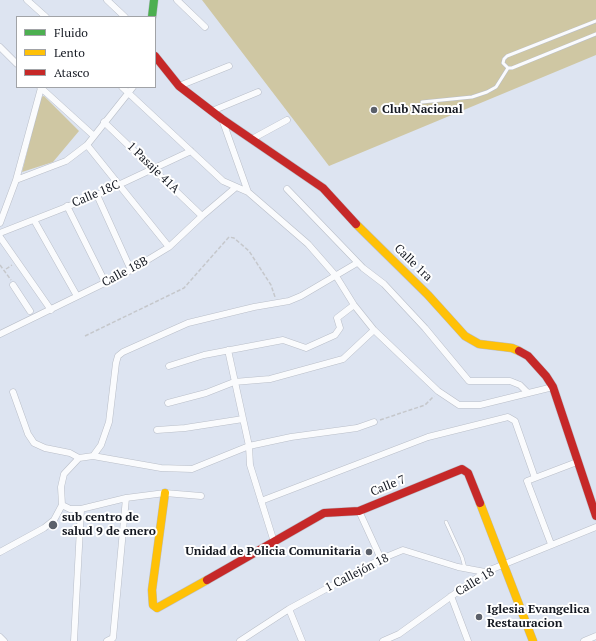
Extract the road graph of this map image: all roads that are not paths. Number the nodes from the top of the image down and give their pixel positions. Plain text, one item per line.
1 (27, 0) edge
2 (107, 0) edge
3 (154, 0) edge
4 (177, 0) edge
5 (45, 16) edge
6 (124, 16) edge
7 (152, 16) edge
8 (596, 21) edge
9 (205, 26) dead end
10 (596, 34) edge
11 (0, 47) edge
12 (156, 59) edge
13 (16, 63) edge
14 (228, 66) dead end
15 (508, 68) junction
16 (180, 86) junction
17 (41, 88) edge
18 (42, 88) edge
19 (123, 88) edge
20 (132, 88) edge
21 (258, 92) dead end
22 (128, 93) junction
23 (422, 102) dead end
24 (212, 111) junction
25 (222, 120) junction
26 (287, 120) dead end
27 (104, 122) junction
28 (94, 136) junction
29 (252, 139) junction
30 (87, 145) junction
31 (191, 151) junction
32 (155, 169) junction
33 (16, 180) junction
34 (119, 184) junction
35 (235, 188) junction
36 (287, 189) dead end
37 (248, 192) junction
38 (97, 195) junction
39 (67, 206) junction
40 (202, 216) junction
41 (34, 220) junction
42 (0, 223) edge
43 (0, 233) edge
44 (0, 237) edge
45 (168, 247) junction
46 (357, 263) junction
47 (131, 270) junction
48 (336, 276) junction
49 (105, 282) junction
50 (13, 286) dead end
51 (77, 296) junction
52 (354, 305) junction
53 (51, 310) junction
54 (30, 311) dead end
55 (374, 330) junction
56 (0, 334) edge
57 (228, 350) junction
58 (169, 366) dead end
59 (234, 382) junction
60 (553, 387) junction
61 (14, 392) dead end
62 (528, 393) junction
63 (168, 403) dead end
64 (243, 419) junction
65 (374, 422) road end
66 (157, 430) dead end
67 (249, 446) junction
68 (93, 456) junction
69 (79, 458) junction
70 (577, 462) junction
71 (535, 478) junction
72 (165, 493) junction
73 (201, 496) dead end
74 (126, 498) junction
75 (261, 501) junction
76 (62, 505) junction
77 (81, 509) junction
78 (359, 511) junction
79 (596, 516) edge
80 (446, 522) dead end
81 (596, 527) edge
82 (274, 542) junction
83 (551, 544) junction
84 (0, 552) edge
85 (381, 559) junction
86 (504, 565) junction
87 (464, 568) junction
88 (485, 572) junction
89 (451, 596) junction
90 (289, 609) junction
91 (399, 634) junction
92 (596, 636) edge
93 (0, 637) edge
94 (110, 640) edge
95 (4, 641) edge
96 (74, 641) edge
97 (240, 641) edge
98 (302, 641) edge
99 (383, 641) edge
100 (402, 641) edge
101 (468, 641) edge
102 (533, 641) edge
103 (584, 641) edge

1 - 5 street
2 - 6 street
3 - 7 street
4 - 9 street
8 - 15 lane
10 - 15 lane
11 - 13 street
12 - 16 street, Calle 1ra
14 - 16 street
15 - 23 lane
16 - 24 street, Calle 1ra
17 - 33 street
18 - 28 street
19 - 22 street
20 - 22 street
21 - 24 street
22 - 27 street
22 - 31 street
24 - 25 street, Calle 1ra
25 - 29 street, Calle 1ra
25 - 37 street
26 - 29 street
27 - 28 street
27 - 32 street, 1 Pasaje 41A
28 - 30 street
29 - 60 street, Calle 1ra
30 - 33 street
30 - 34 street
31 - 32 street, Calle 18C
31 - 35 street
32 - 34 street, Calle 18C
32 - 40 street, 1 Pasaje 41A
33 - 42 street
34 - 38 street, Calle 18C
34 - 45 street
35 - 37 street
35 - 40 street, Calle 18B
36 - 46 street
37 - 48 street
38 - 39 street, Calle 18C
38 - 47 street
39 - 41 street, Calle 18C
39 - 49 street
40 - 45 street, Calle 18B
41 - 43 street, Calle 18C
41 - 51 street
44 - 53 street
45 - 47 street, Calle 18B
46 - 48 street
46 - 62 street
47 - 49 street, Calle 18B
48 - 52 street
48 - 68 street
49 - 51 street, Calle 18B
50 - 54 street
51 - 53 street, Calle 18B
52 - 55 street
52 - 57 street
53 - 56 street, Calle 18B
55 - 59 street
55 - 62 street
57 - 58 street
57 - 59 street
59 - 63 street
59 - 64 street
60 - 62 street
60 - 70 street, Calle 1ra
61 - 69 street
64 - 66 street
64 - 67 street
65 - 67 street
67 - 68 street
67 - 75 street
68 - 69 street
69 - 76 street
70 - 71 street
70 - 79 street, Calle 1ra
71 - 75 street
71 - 83 street
72 - 73 street
72 - 74 street
72 - 82 street, Calle 7
74 - 77 street
74 - 94 street
75 - 82 street
76 - 77 street
76 - 84 street
77 - 96 street
78 - 82 street, Calle 7
78 - 85 street
78 - 86 street, Calle 7
80 - 87 lane
81 - 83 street, Calle 18
83 - 86 street, Calle 18
85 - 87 street, 1 Callejón 18
85 - 90 street, 1 Callejón 18
86 - 88 street, Calle 18
86 - 102 street, Calle 7
87 - 88 street, 1 Callejón 18
88 - 89 street, Calle 18
89 - 91 street, Calle 18
89 - 101 street
90 - 97 street, 1 Callejón 18
90 - 98 street
91 - 99 street, Calle 18
91 - 100 street
92 - 103 street
93 - 95 street

